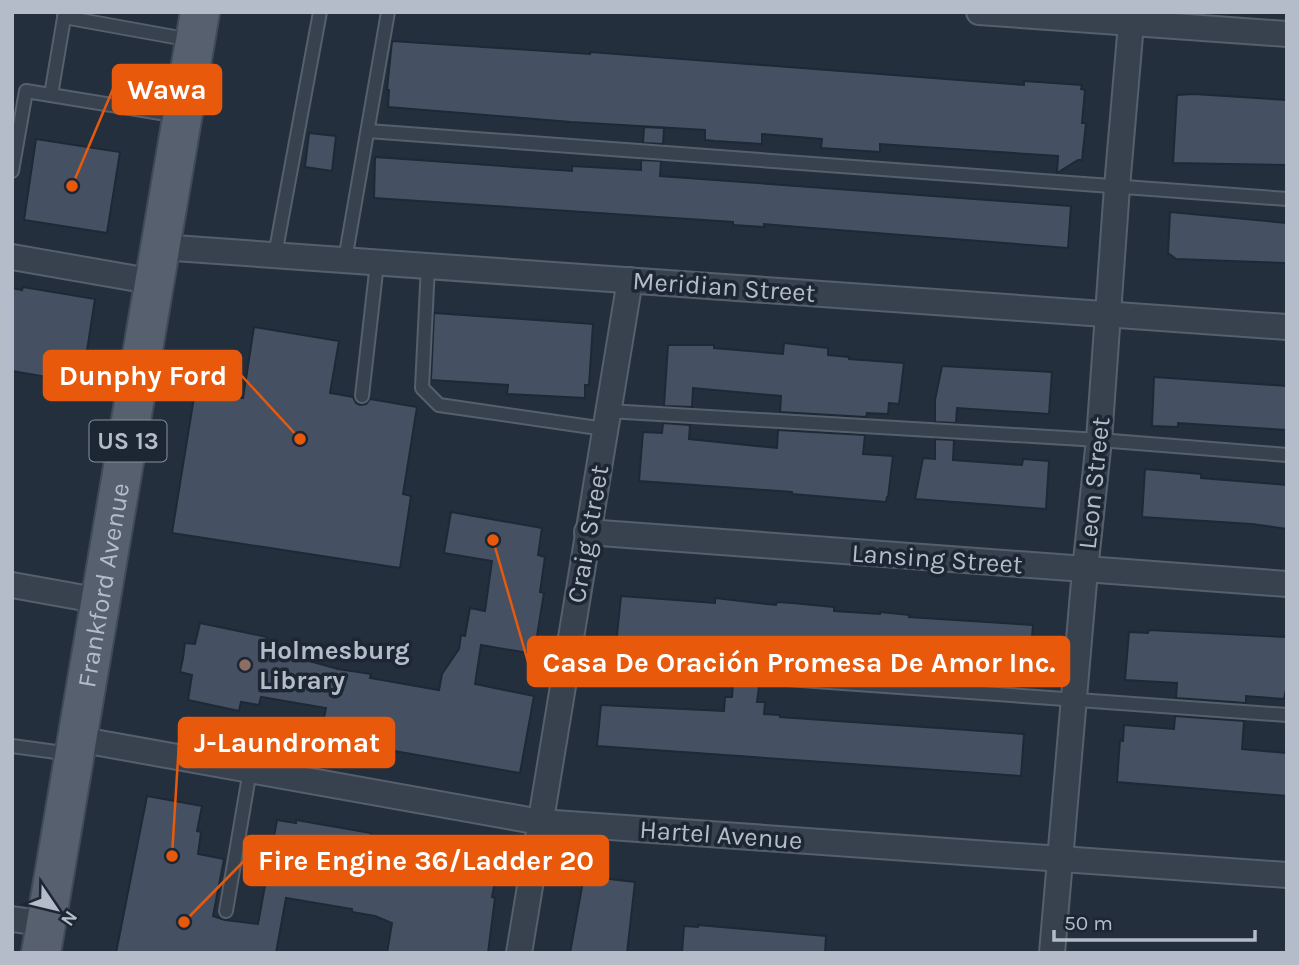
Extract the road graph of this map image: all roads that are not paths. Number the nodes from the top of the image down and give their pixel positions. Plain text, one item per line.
1 (320, 12) edge
2 (388, 12) edge
3 (979, 12) edge
4 (65, 15) edge
5 (1132, 18) edge
6 (198, 26) edge
7 (1287, 34) edge
8 (51, 95) junction
9 (183, 117) junction
10 (368, 131) junction
11 (12, 171) edge
12 (1117, 187) junction
13 (1287, 200) edge
14 (275, 256) junction
15 (12, 257) edge
16 (345, 260) junction
17 (377, 263) junction
18 (158, 265) junction
19 (428, 266) junction
20 (630, 281) junction
21 (1107, 314) junction
22 (1287, 327) edge
23 (362, 396) dead end
24 (607, 420) junction
25 (1099, 440) junction
26 (1287, 455) edge
27 (587, 532) junction
28 (1085, 570) junction
29 (1287, 583) edge
30 (12, 585) edge
31 (101, 601) junction
32 (566, 663) junction
33 (1074, 700) junction
34 (1287, 715) edge
35 (12, 746) edge
36 (76, 747) junction
37 (250, 769) junction
38 (540, 822) junction
39 (1060, 859) junction
40 (1287, 875) edge
41 (226, 911) dead end
42 (33, 932) edge
43 (519, 953) edge
44 (1052, 953) edge

1 - 14 lane
2 - 10 lane
3 - 5 street
4 - 6 lane
4 - 8 lane
5 - 7 street
5 - 12 street, Leon Street
6 - 9 main road, Frankford Avenue / US 13
8 - 9 lane
8 - 11 lane
9 - 18 main road, Frankford Avenue / US 13
10 - 12 lane
10 - 16 lane
12 - 13 lane
12 - 21 street, Leon Street
14 - 16 street, Meridian Street
14 - 18 street, Meridian Street
15 - 18 street, Meridian Street
16 - 17 street, Meridian Street
17 - 19 street, Meridian Street
17 - 23 lane
18 - 31 main road, Frankford Avenue / US 13
19 - 20 street, Meridian Street
19 - 24 lane
20 - 21 street, Meridian Street
20 - 24 street, Craig Street
21 - 22 street, Meridian Street
21 - 25 street, Leon Street
24 - 25 lane
24 - 27 street, Craig Street
25 - 26 lane
25 - 28 street, Leon Street
27 - 28 street, Lansing Street
27 - 32 street, Craig Street
28 - 29 street, Lansing Street
28 - 33 street, Leon Street
30 - 31 street
31 - 36 main road, Frankford Avenue / US 13
32 - 33 lane
32 - 38 street, Craig Street
33 - 34 lane
33 - 39 street, Leon Street
35 - 36 lane
36 - 37 street, Hartel Avenue
36 - 42 main road, Frankford Avenue / US 13
37 - 38 street, Hartel Avenue
37 - 41 lane
38 - 39 street, Hartel Avenue
38 - 43 street, Craig Street
39 - 40 street, Hartel Avenue
39 - 44 street, Leon Street

